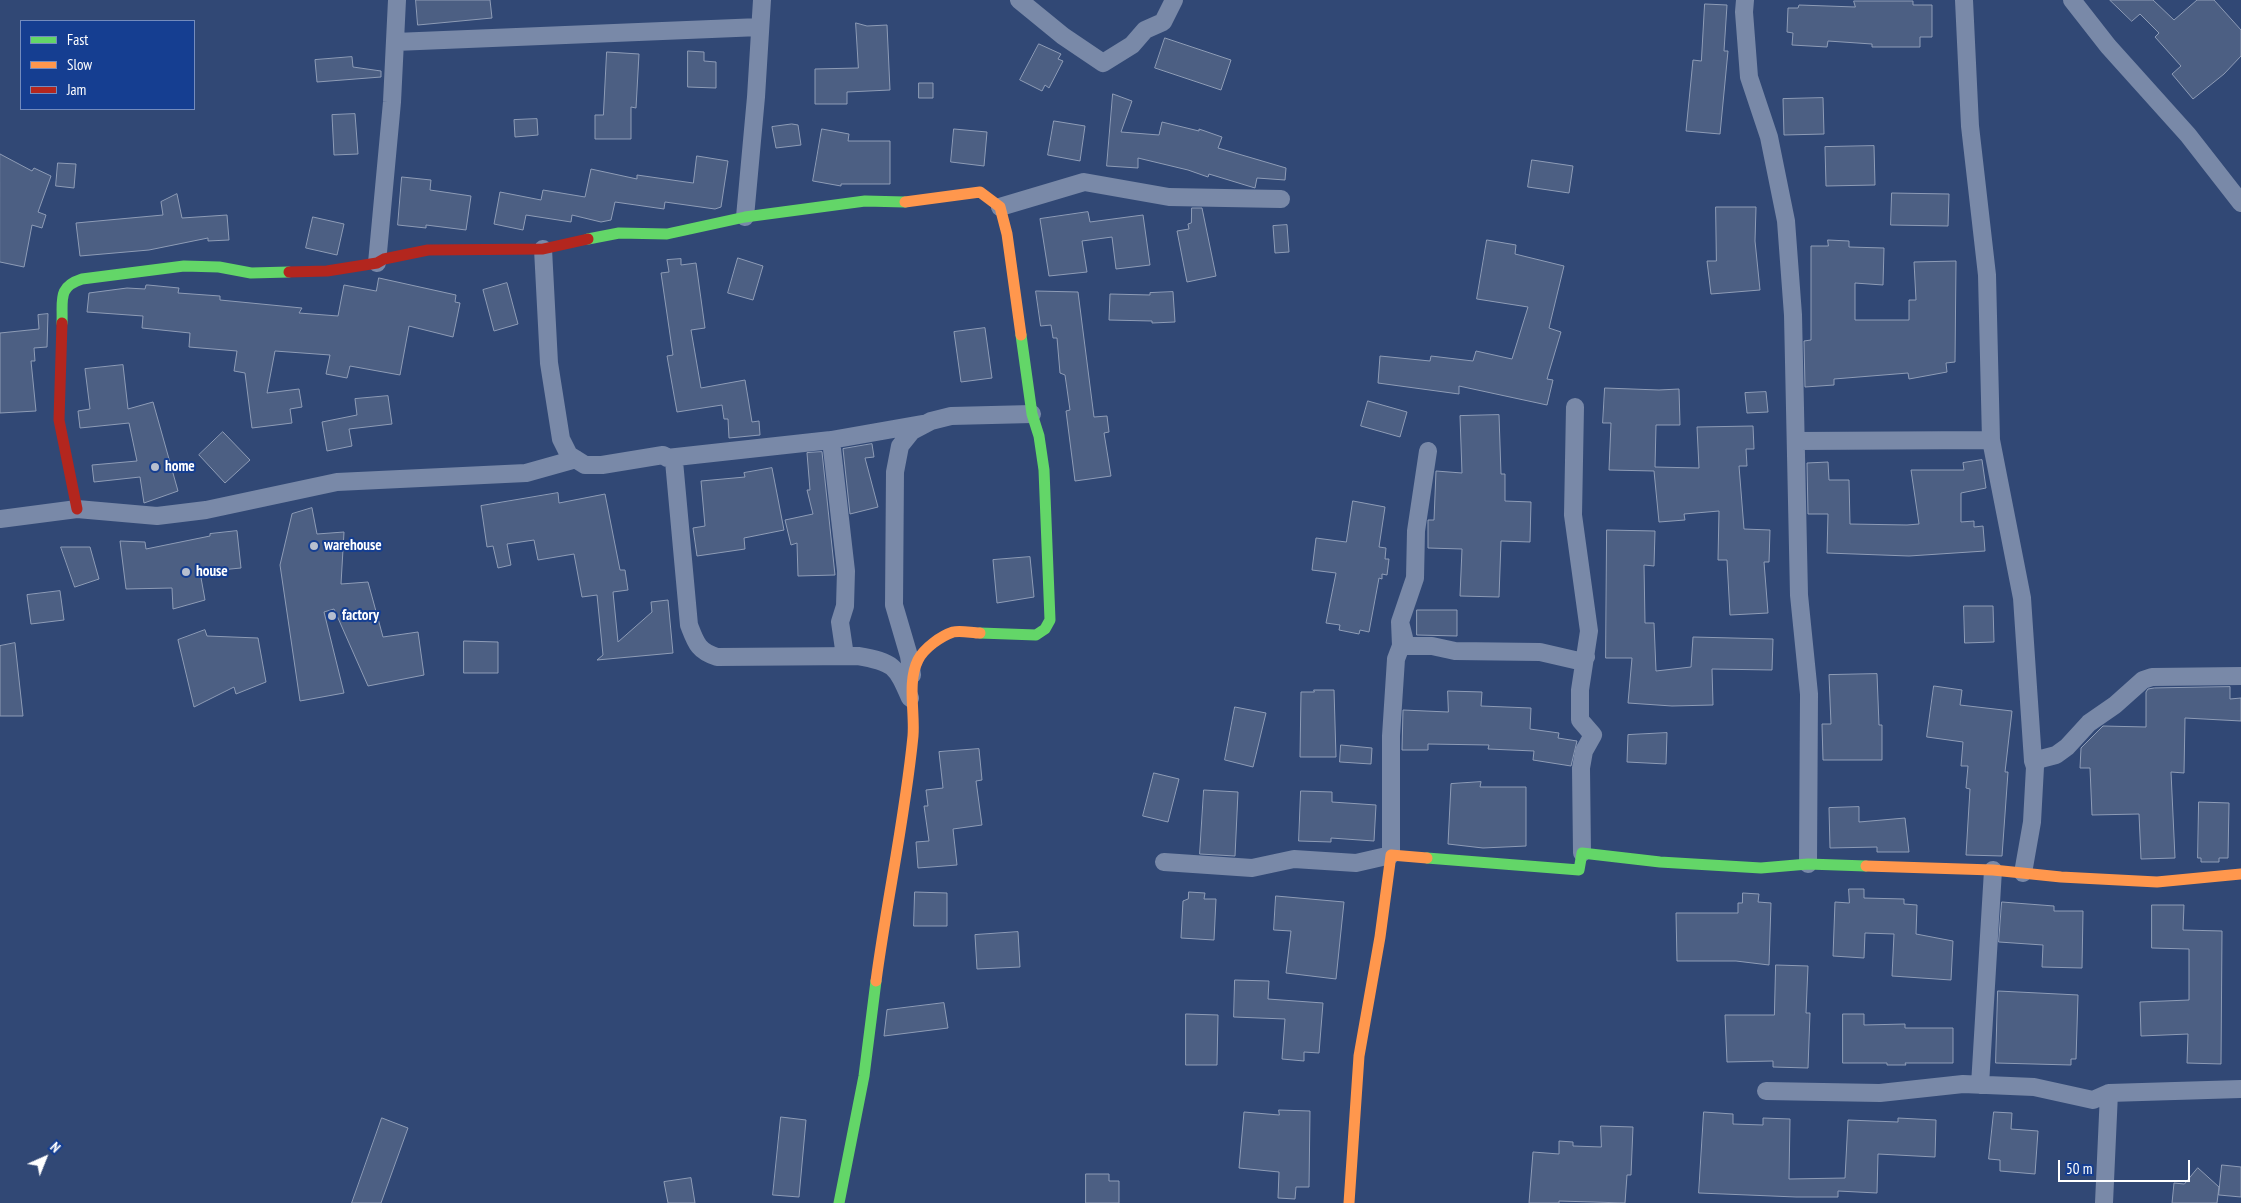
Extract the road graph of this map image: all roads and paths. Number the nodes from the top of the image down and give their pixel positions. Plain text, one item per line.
1 (397, 0) edge
2 (762, 0) edge
3 (1019, 0) edge
4 (1174, 0) edge
5 (1745, 0) edge
6 (1964, 0) edge
7 (2072, 0) edge
8 (760, 26) junction
9 (395, 42) junction
10 (1281, 199) dead end
11 (2241, 203) edge
12 (1000, 207) junction
13 (745, 217) junction
14 (543, 249) junction
15 (378, 263) junction
16 (1575, 406) dead end
17 (1032, 414) junction
18 (928, 423) junction
19 (831, 440) junction
20 (1796, 440) junction
21 (1991, 440) junction
22 (1428, 451) dead end
23 (667, 458) junction
24 (576, 459) junction
25 (77, 509) junction
26 (0, 519) edge
27 (1400, 622) junction
28 (845, 656) junction
29 (1586, 657) junction
30 (2241, 676) edge
31 (912, 679) junction
32 (912, 703) junction
33 (2033, 761) junction
34 (1582, 853) junction
35 (1391, 855) junction
36 (1164, 862) dead end
37 (1808, 864) junction
38 (1993, 870) junction
39 (2023, 873) junction
40 (2241, 874) edge
41 (1980, 1085) junction
42 (2241, 1089) edge
43 (1766, 1092) dead end
44 (2109, 1093) junction
45 (839, 1203) edge
46 (1349, 1203) edge
47 (2104, 1203) edge

1 - 9 street
2 - 8 street
3 - 4 street
5 - 20 street
6 - 21 street
7 - 11 street
8 - 9 street
8 - 13 street
9 - 15 street
10 - 12 street
12 - 13 street
12 - 17 street
13 - 14 street
14 - 15 street
14 - 24 street
15 - 25 street
16 - 29 street
17 - 18 street
17 - 31 street
18 - 19 street
18 - 31 street
19 - 23 street
19 - 28 street
20 - 21 street
20 - 37 street
21 - 33 street
22 - 27 street
23 - 24 street
23 - 28 street
24 - 25 street
25 - 26 street
27 - 29 street
27 - 35 street
28 - 32 street
29 - 34 street
30 - 33 street
31 - 32 street
32 - 45 street
33 - 39 street
34 - 35 street
34 - 37 street
35 - 36 street
35 - 46 street
37 - 38 street
38 - 39 street
38 - 41 street
39 - 40 street
41 - 43 street
41 - 44 street
42 - 44 street
44 - 47 street

